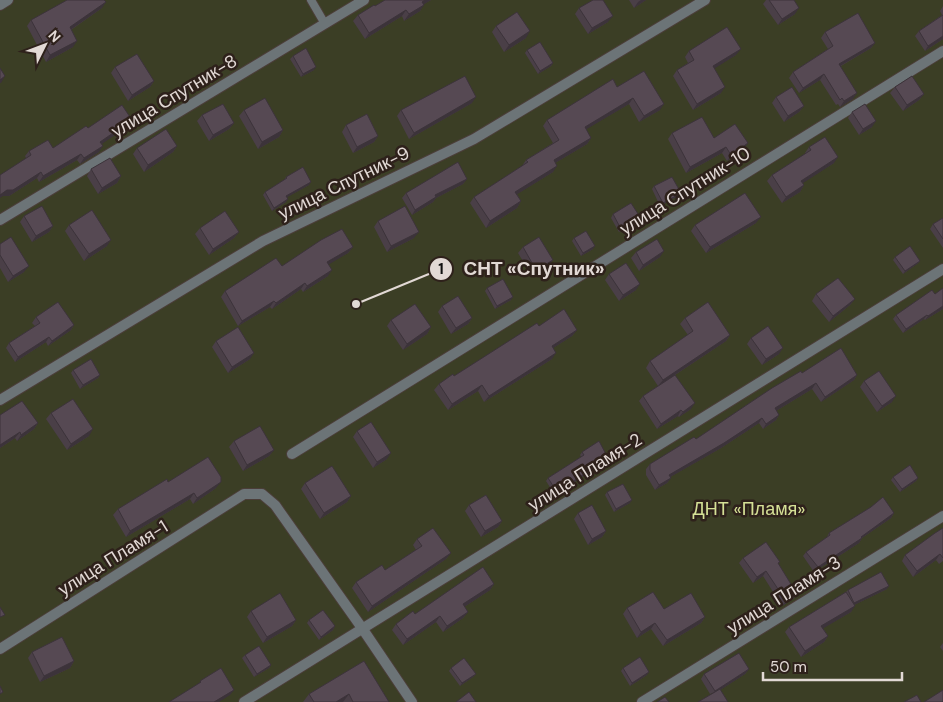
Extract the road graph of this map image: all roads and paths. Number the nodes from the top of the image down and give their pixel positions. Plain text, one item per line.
1 (8, 0) edge
2 (310, 0) edge
3 (364, 0) edge
4 (705, 0) edge
5 (0, 5) edge
6 (325, 24) junction
7 (943, 51) edge
8 (0, 220) edge
9 (943, 269) edge
10 (0, 400) edge
11 (292, 454) dead end
12 (943, 516) edge
13 (362, 628) junction
14 (0, 649) edge
15 (244, 702) edge
16 (412, 702) edge
17 (642, 702) edge

1 - 5 street
2 - 6 lane
3 - 6 street, улица Спутник-8
4 - 10 street, улица Спутник-9
6 - 8 street, улица Спутник-8
7 - 11 street, улица Спутник-10
9 - 13 street, улица Пламя-2
12 - 17 street, улица Пламя-3
13 - 14 street, улица Пламя-1
13 - 15 street, улица Пламя-2
13 - 16 street

